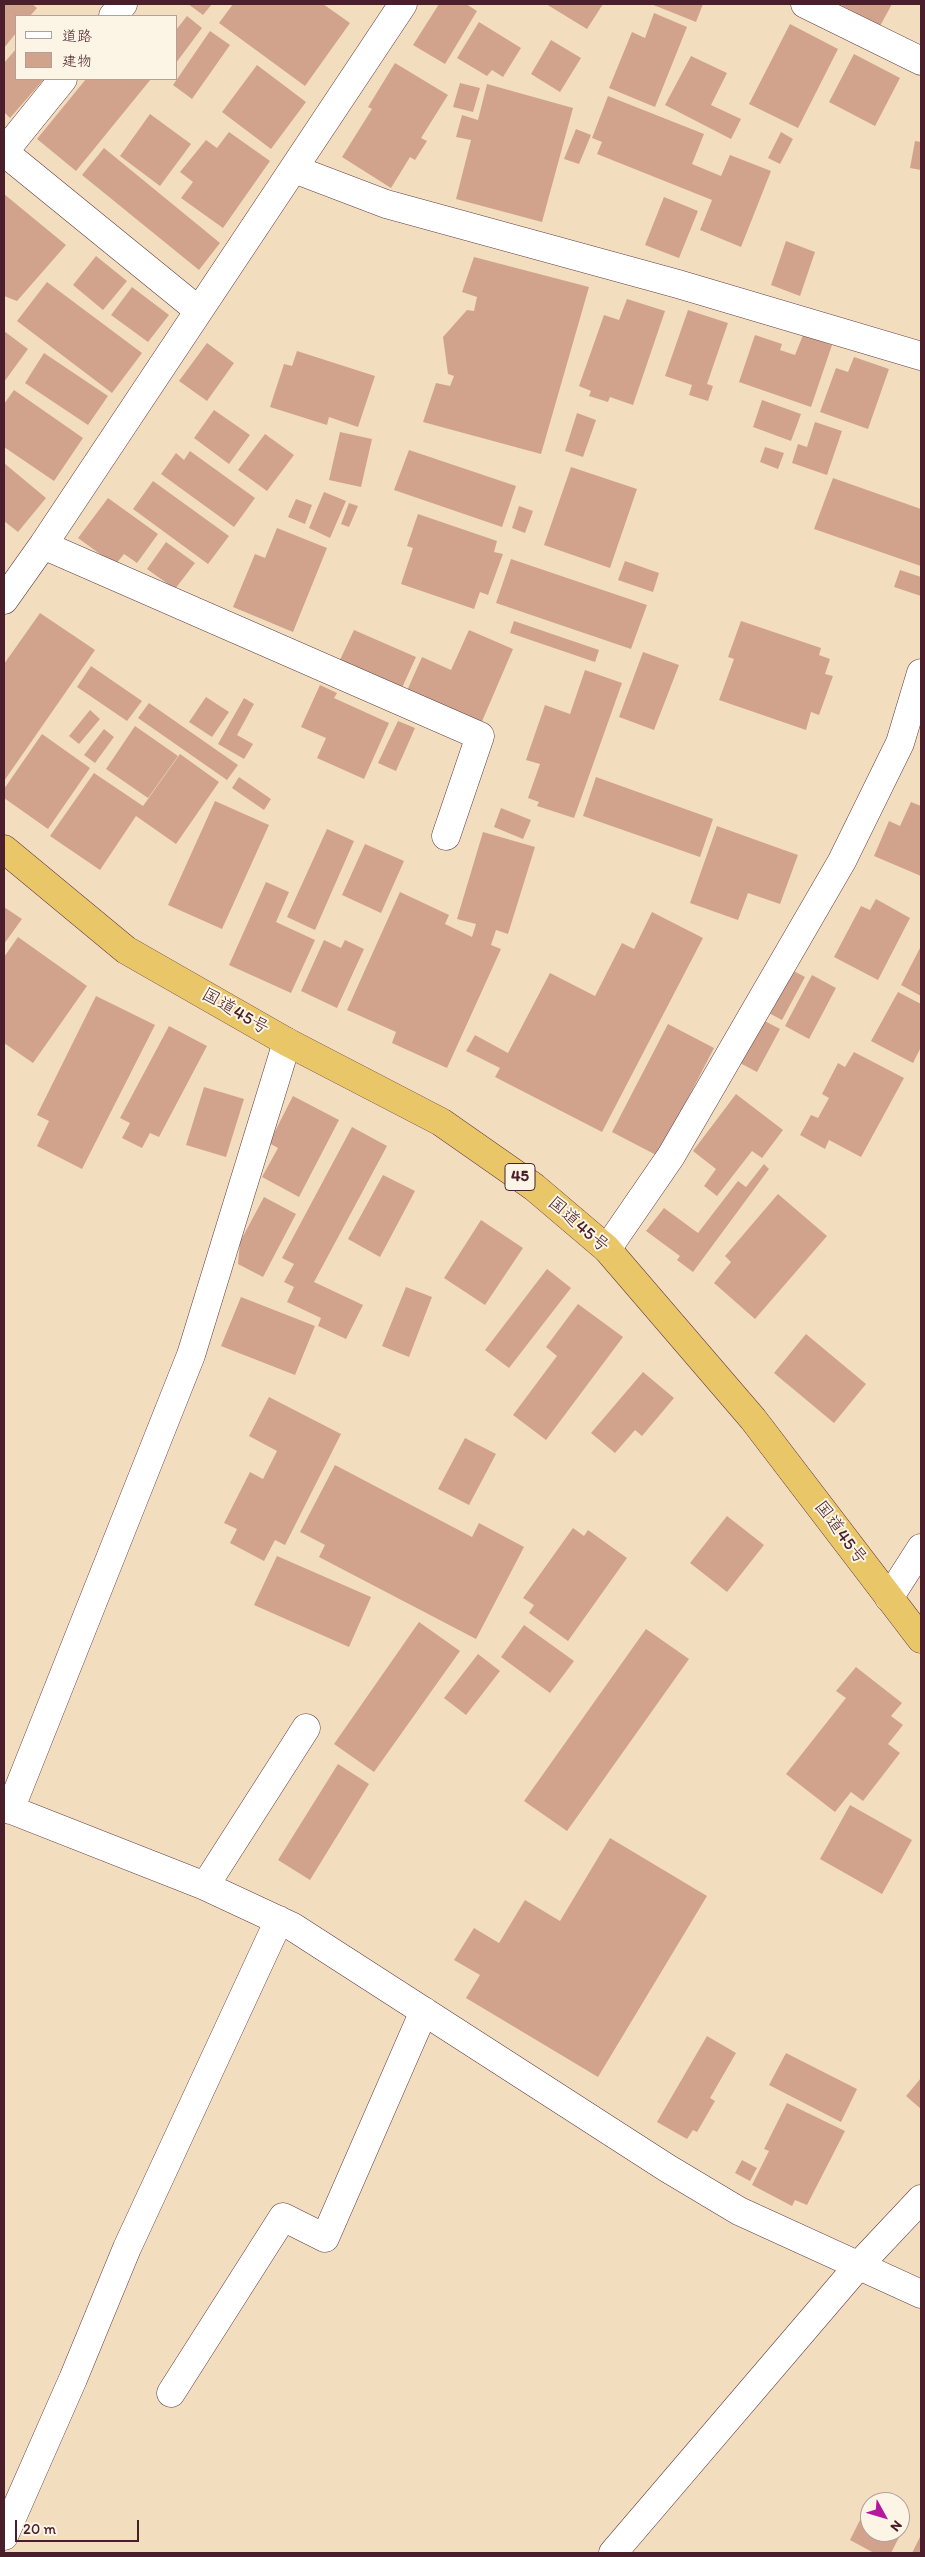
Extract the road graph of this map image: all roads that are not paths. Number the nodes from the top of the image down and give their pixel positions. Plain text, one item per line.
1 (123, 4) edge
2 (402, 4) edge
3 (804, 4) edge
4 (114, 15) edge
5 (921, 62) edge
6 (62, 80) edge
7 (294, 169) junction
8 (198, 310) junction
9 (921, 356) edge
10 (44, 546) junction
11 (4, 600) edge
12 (921, 673) edge
13 (446, 836) dead end
14 (4, 849) edge
15 (287, 1042) junction
16 (607, 1249) junction
17 (921, 1548) edge
18 (889, 1598) junction
19 (921, 1639) edge
20 (306, 1728) dead end
21 (7, 1809) edge
22 (205, 1886) junction
23 (279, 1920) junction
24 (424, 2011) junction
25 (921, 2199) edge
26 (860, 2265) junction
27 (921, 2294) edge
28 (170, 2393) dead end
29 (4, 2536) edge
30 (614, 2553) edge

1 - 4 street
2 - 7 street
3 - 5 street
6 - 8 street
7 - 8 street
7 - 9 street
8 - 10 street
10 - 11 street
10 - 13 street
12 - 16 street
14 - 15 highway, 国道45号 / 45
15 - 16 highway, 国道45号 / 45
15 - 21 street
16 - 18 highway, 国道45号 / 45
17 - 18 street
18 - 19 highway, 国道45号 / 45
20 - 22 street
21 - 22 street
22 - 23 street
23 - 24 street
23 - 29 street
24 - 26 street
24 - 28 street
25 - 26 street
26 - 27 street
26 - 30 street

